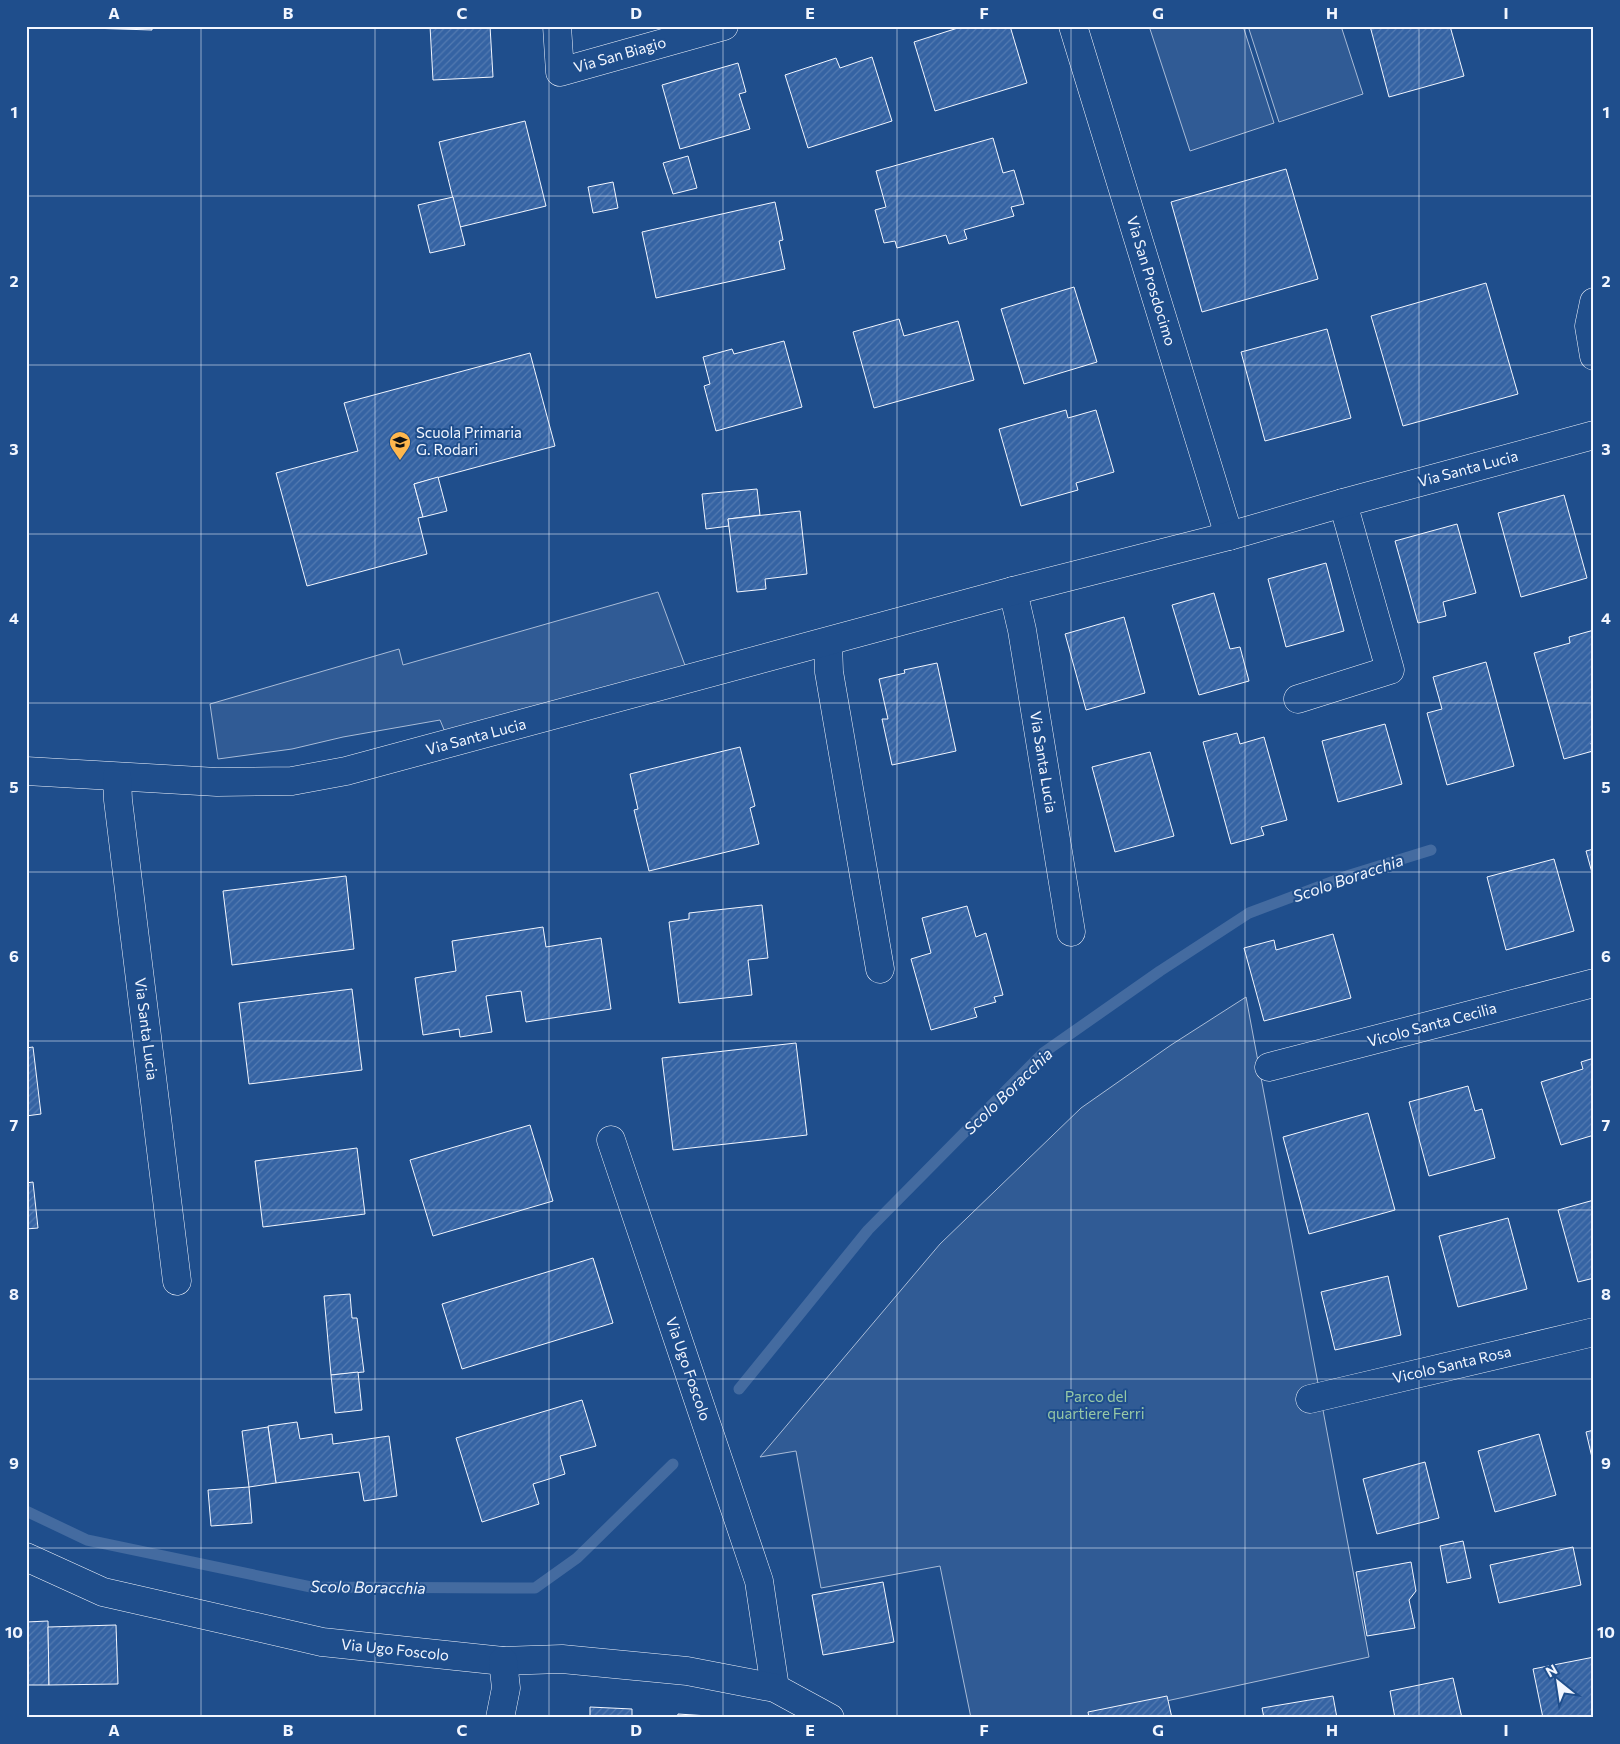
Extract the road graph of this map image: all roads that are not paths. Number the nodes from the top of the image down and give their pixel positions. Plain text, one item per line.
1 (557, 26) edge
2 (724, 26) edge
3 (1074, 26) edge
4 (1594, 302) edge
5 (1594, 356) edge
6 (1594, 435) edge
7 (1343, 502) junction
8 (1229, 536) junction
9 (1013, 591) junction
10 (828, 642) junction
11 (1298, 699) dead end
12 (26, 771) edge
13 (118, 777) junction
14 (1070, 932) dead end
15 (880, 969) dead end
16 (1594, 982) edge
17 (1269, 1067) dead end
18 (610, 1140) dead end
19 (177, 1281) dead end
20 (1594, 1332) edge
21 (1310, 1399) dead end
22 (26, 1557) edge
23 (503, 1661) junction
24 (775, 1688) junction
25 (500, 1718) edge
26 (830, 1718) edge

1 - 2 street, Via San Biagio
3 - 8 street, Via San Prosdocimo
4 - 5 street
6 - 7 street, Via Santa Lucia
7 - 8 street, Via Santa Lucia
7 - 11 street
8 - 9 street, Via Santa Lucia
9 - 10 street, Via Santa Lucia
9 - 14 street, Via Santa Lucia
10 - 13 street, Via Santa Lucia
10 - 15 street
12 - 13 street, Via Santa Lucia
13 - 19 street, Via Santa Lucia
16 - 17 street, Vicolo Santa Cecilia
18 - 24 street, Via Ugo Foscolo
20 - 21 street, Vicolo Santa Rosa
22 - 23 street, Via Ugo Foscolo
23 - 24 street, Via Ugo Foscolo
23 - 25 street
24 - 26 street, Via Ugo Foscolo

